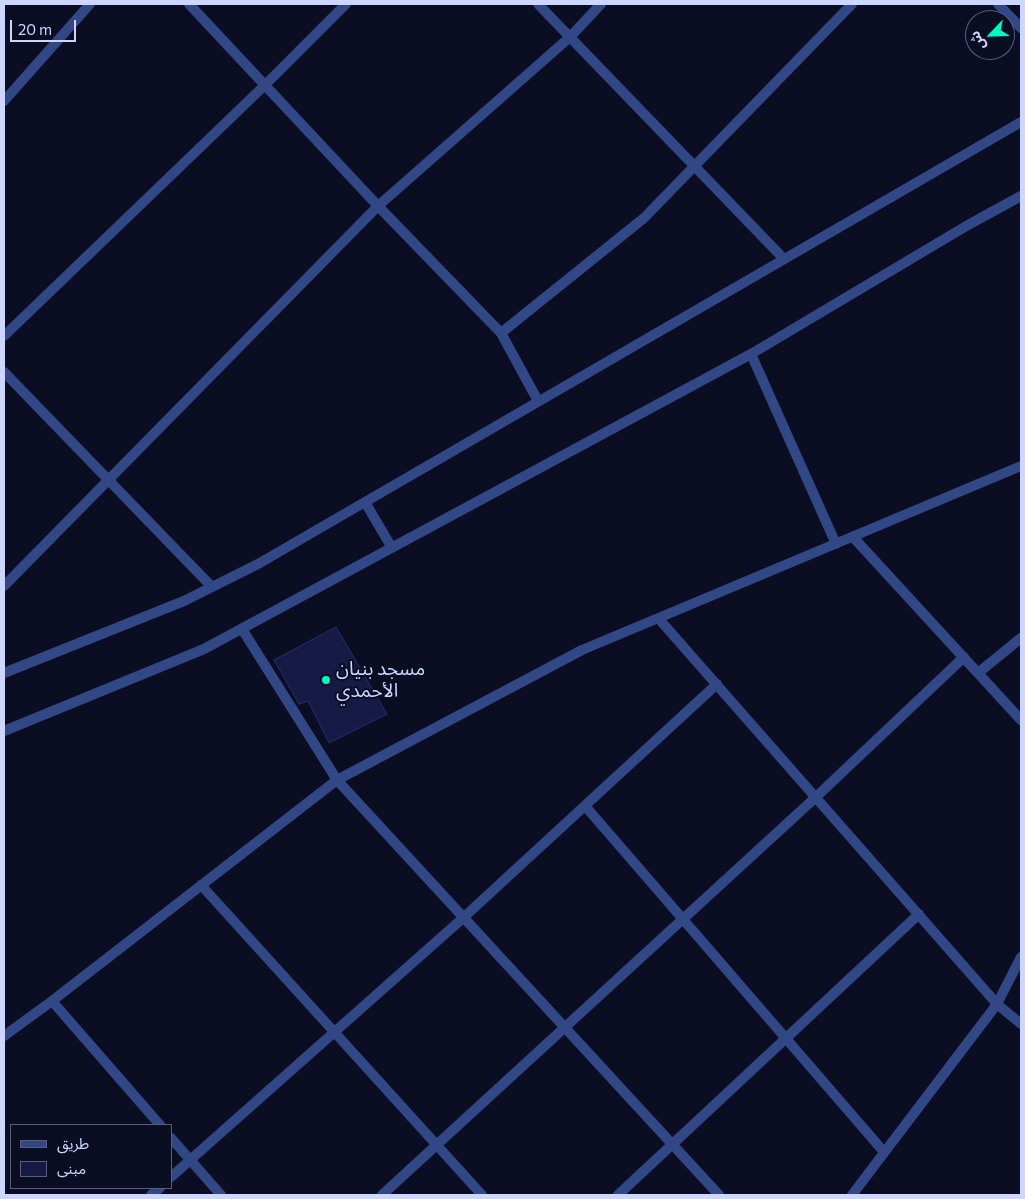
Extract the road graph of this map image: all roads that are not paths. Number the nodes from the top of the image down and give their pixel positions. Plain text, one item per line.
1 (90, 4) edge
2 (189, 4) edge
3 (346, 4) edge
4 (538, 4) edge
5 (602, 4) edge
6 (852, 4) edge
7 (998, 4) edge
8 (1021, 28) edge
9 (570, 37) junction
10 (265, 85) junction
11 (4, 101) edge
12 (1021, 122) edge
13 (694, 166) junction
14 (1021, 196) edge
15 (378, 206) junction
16 (784, 259) junction
17 (502, 333) junction
18 (4, 336) edge
19 (751, 354) junction
20 (4, 372) edge
21 (538, 402) junction
22 (1021, 466) edge
23 (108, 480) junction
24 (365, 502) junction
25 (853, 537) junction
26 (836, 544) junction
27 (392, 548) junction
28 (4, 586) edge
29 (212, 587) junction
30 (659, 619) junction
31 (242, 629) junction
32 (1021, 638) edge
33 (964, 657) junction
34 (4, 673) edge
35 (978, 673) junction
36 (717, 684) junction
37 (1021, 720) edge
38 (4, 731) edge
39 (337, 780) junction
40 (816, 797) junction
41 (586, 807) junction
42 (201, 885) junction
43 (919, 914) junction
44 (463, 918) junction
45 (683, 920) junction
46 (1021, 957) edge
47 (52, 1001) junction
48 (997, 1004) junction
49 (1021, 1024) edge
50 (564, 1028) junction
51 (335, 1032) junction
52 (4, 1036) edge
53 (786, 1039) junction
54 (159, 1124) edge
55 (172, 1139) edge
56 (672, 1144) junction
57 (437, 1145) junction
58 (884, 1152) junction
59 (190, 1160) junction
60 (172, 1176) edge
61 (221, 1195) edge
62 (382, 1195) edge
63 (482, 1195) edge
64 (618, 1195) edge
65 (719, 1195) edge
66 (852, 1195) edge

1 - 11 street
2 - 10 street
3 - 10 street
4 - 9 street
5 - 9 street
6 - 13 street
7 - 8 street
9 - 13 street
9 - 15 street
10 - 15 street
10 - 18 street
12 - 16 street
13 - 16 street
13 - 17 street
14 - 19 street
15 - 17 street
15 - 23 street
16 - 21 street
17 - 21 street
19 - 26 street
19 - 27 street
20 - 23 street
21 - 24 street
22 - 25 street
23 - 28 street
23 - 29 street
24 - 27 street
24 - 29 street
25 - 26 street
25 - 33 street
26 - 30 street
27 - 31 street
29 - 34 street
30 - 36 street
30 - 39 street
31 - 38 street
31 - 39 street
32 - 35 street
33 - 35 street
33 - 40 street
35 - 37 street
36 - 40 street
36 - 41 street
39 - 42 street
39 - 44 street
40 - 43 street
40 - 45 street
41 - 44 street
41 - 45 street
42 - 47 street
42 - 51 street
43 - 48 street
43 - 53 street
44 - 50 street
44 - 51 street
45 - 50 street
45 - 53 street
46 - 48 street
47 - 52 street
47 - 54 street
48 - 49 street
48 - 58 street
50 - 56 street
50 - 57 street
51 - 57 street
51 - 59 street
53 - 56 street
53 - 58 street
55 - 59 street
56 - 64 street
56 - 65 street
57 - 62 street
57 - 63 street
58 - 66 street
59 - 60 street
59 - 61 street

